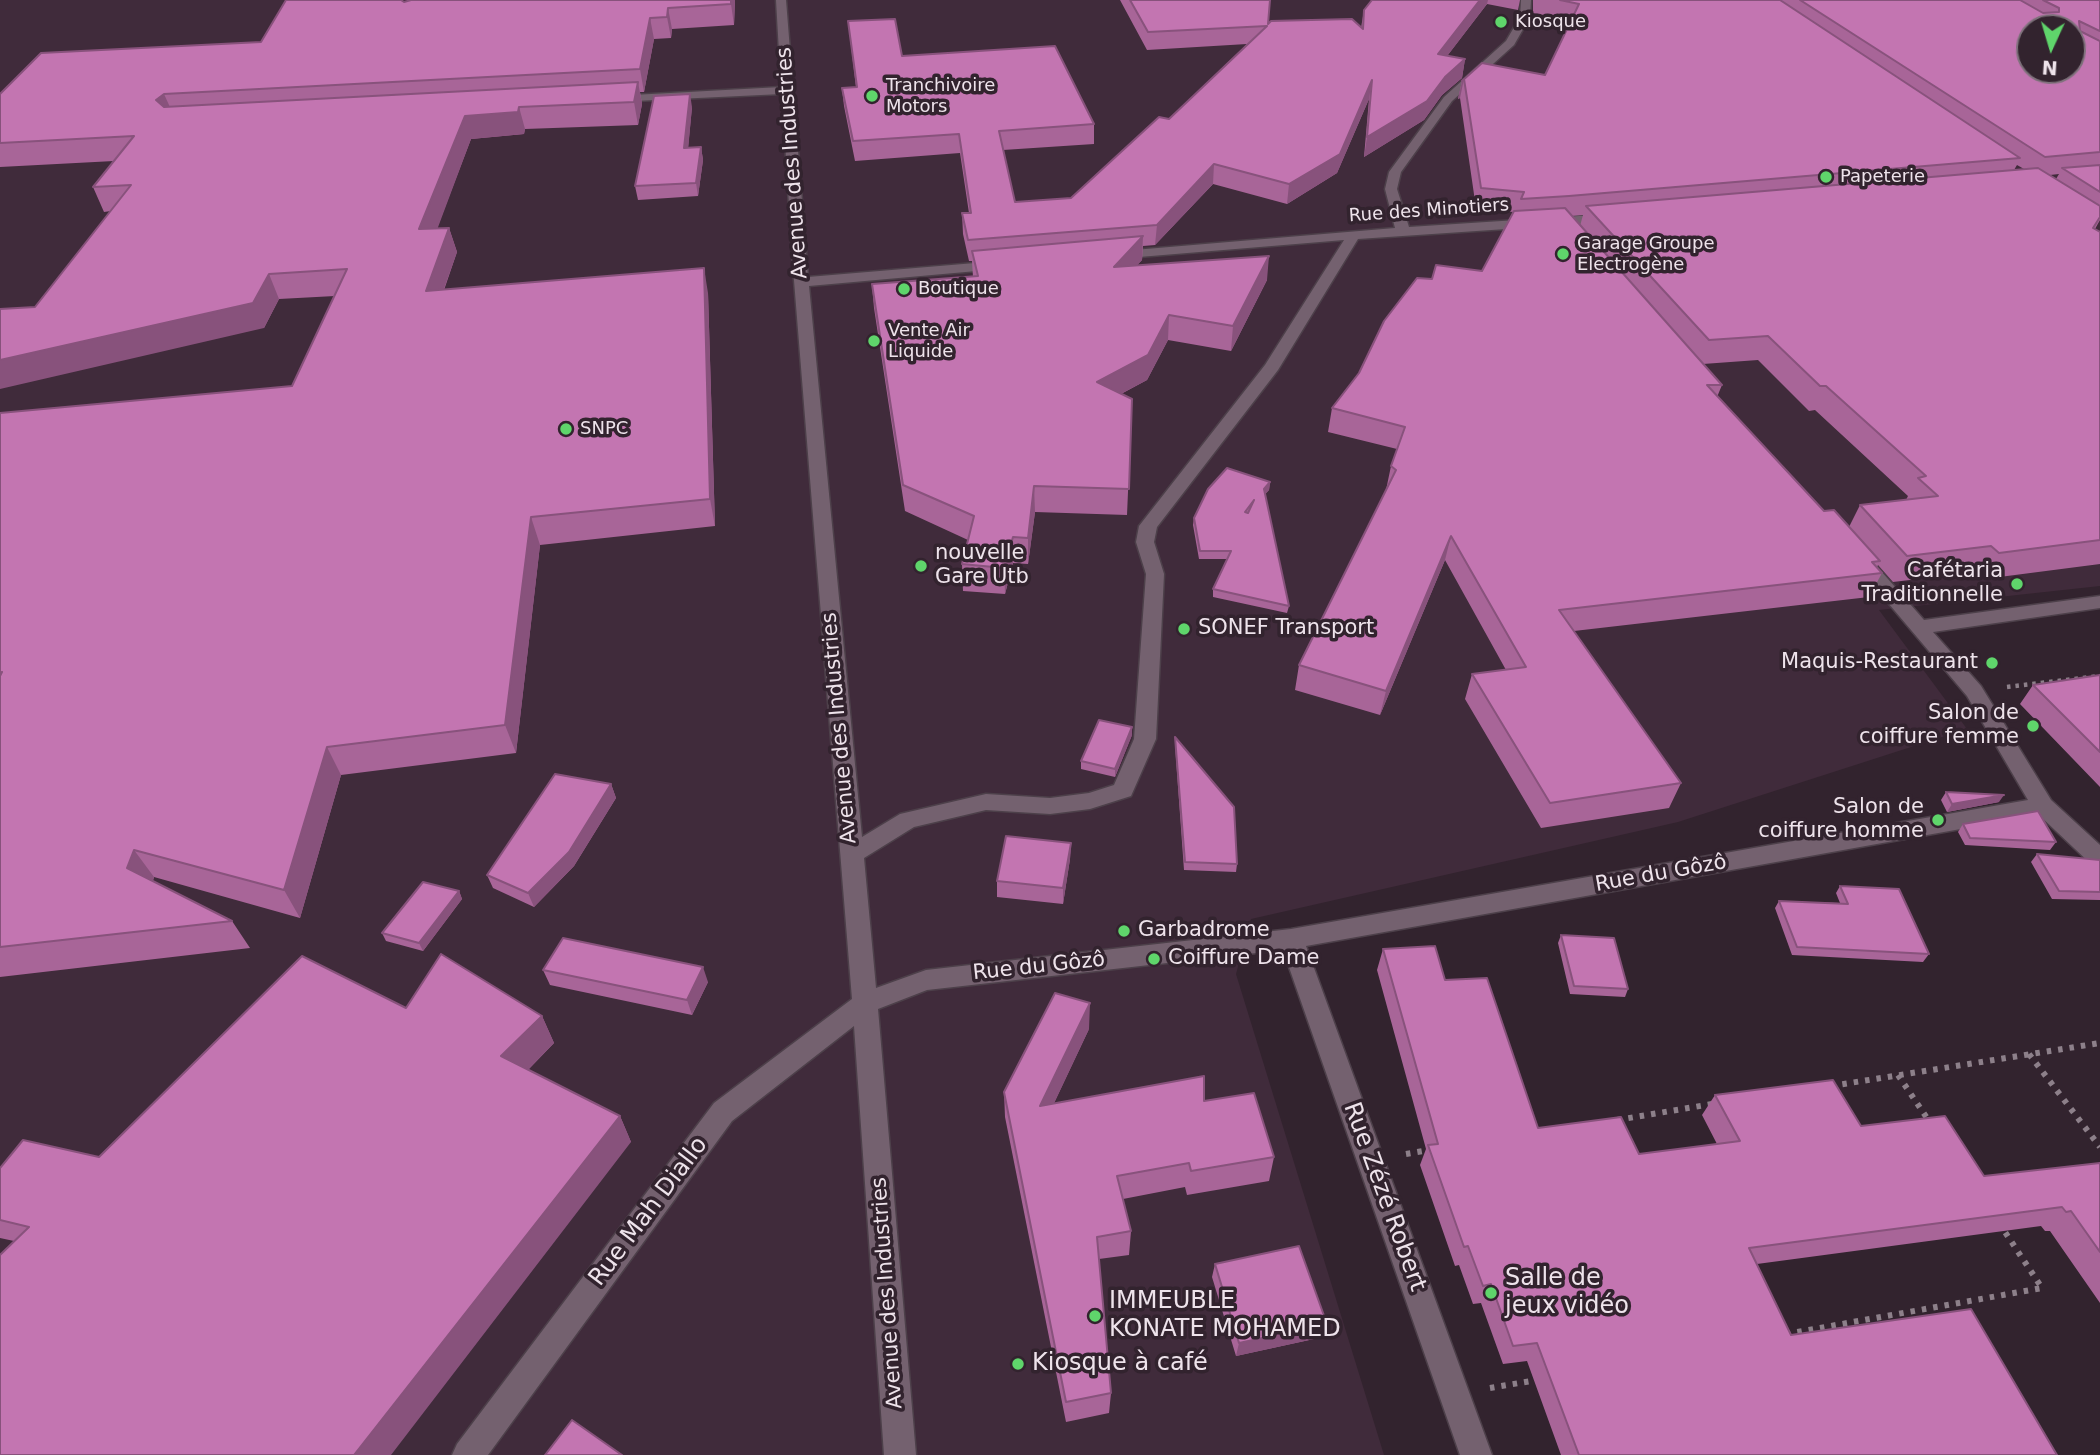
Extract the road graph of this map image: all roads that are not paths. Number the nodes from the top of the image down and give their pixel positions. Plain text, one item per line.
1 (781, 0) edge
2 (1526, 0) edge
3 (787, 90) junction
4 (607, 99) edge
5 (1619, 218) edge
6 (1564, 222) junction
7 (1403, 231) junction
8 (1354, 235) junction
9 (1582, 243) edge
10 (1105, 256) edge
11 (1009, 264) edge
12 (802, 282) junction
13 (1847, 544) edge
14 (2100, 602) edge
15 (1920, 626) junction
16 (2043, 806) junction
17 (851, 854) junction
18 (2100, 859) edge
19 (1292, 939) junction
20 (865, 1003) junction
21 (468, 1455) edge
22 (900, 1455) edge
23 (1476, 1455) edge

1 - 3 street, Avenue des Industries
2 - 7 street
3 - 4 street
3 - 12 street, Avenue des Industries
5 - 6 street, Rue des Minotiers
6 - 7 street, Rue des Minotiers
6 - 9 street
7 - 8 street, Rue des Minotiers
8 - 10 street, Rue des Minotiers
8 - 17 street
11 - 12 street
12 - 17 street, Avenue des Industries
13 - 15 street
14 - 15 street
15 - 16 street
16 - 18 street
16 - 19 street, Rue du Gôzô
17 - 20 street, Avenue des Industries
19 - 20 street, Rue du Gôzô
19 - 23 street, Rue Zézé Robert
20 - 21 street, Rue Mah Diallo
20 - 22 street, Avenue des Industries

